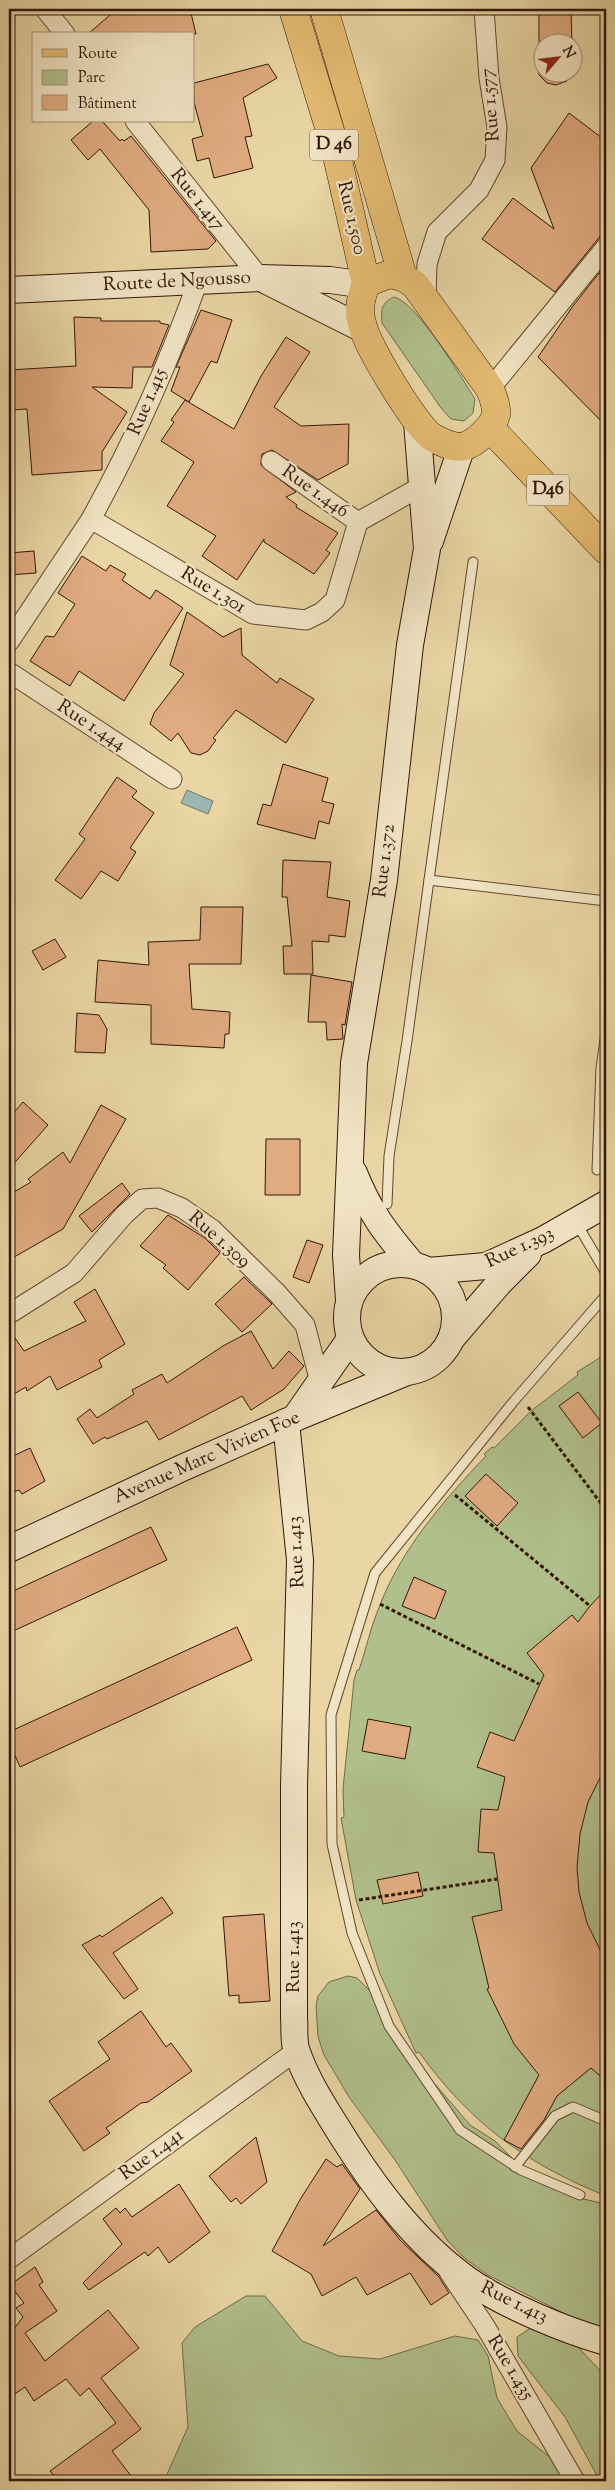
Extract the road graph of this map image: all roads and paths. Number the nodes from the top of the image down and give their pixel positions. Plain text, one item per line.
1 (45, 9) edge
2 (293, 9) edge
3 (324, 9) edge
4 (484, 9) edge
5 (63, 32) edge
6 (135, 122) edge
7 (606, 247) edge
8 (403, 277) junction
9 (260, 278) junction
10 (198, 281) junction
11 (366, 284) junction
12 (9, 290) edge
13 (426, 298) junction
14 (363, 329) junction
15 (490, 389) junction
16 (417, 422) junction
17 (490, 428) junction
18 (462, 446) junction
19 (271, 461) dead end
20 (422, 486) junction
21 (91, 519) junction
22 (358, 522) junction
23 (427, 549) junction
24 (606, 549) edge
25 (473, 562) dead end
26 (9, 642) edge
27 (9, 672) edge
28 (172, 779) dead end
29 (429, 880) junction
30 (606, 901) edge
31 (606, 1033) edge
32 (350, 1160) junction
33 (597, 1170) dead end
34 (387, 1204) dead end
35 (606, 1204) edge
36 (575, 1221) junction
37 (543, 1240) junction
38 (420, 1267) junction
39 (606, 1273) edge
40 (606, 1295) edge
41 (349, 1300) junction
42 (9, 1314) edge
43 (350, 1339) junction
44 (451, 1339) junction
45 (407, 1372) junction
46 (320, 1382) junction
47 (531, 1411) dead end
48 (291, 1420) junction
49 (452, 1492) dead end
50 (606, 1510) edge
51 (9, 1549) edge
52 (380, 1604) dead end
53 (590, 1606) dead end
54 (539, 1684) dead end
55 (497, 1880) dead end
56 (356, 1900) dead end
57 (296, 2051) junction
58 (606, 2121) edge
59 (515, 2167) junction
60 (580, 2195) dead end
61 (440, 2258) junction
62 (9, 2259) edge
63 (606, 2342) edge
64 (575, 2481) edge

1 - 5 street
2 - 11 main road, Rue 1.500 / D 46
3 - 8 main road, Rue 1.500
4 - 13 street, Rue 1.577
6 - 9 street, Rue 1.417
7 - 15 street
8 - 11 main road
8 - 13 main road
9 - 10 main road, Route de Ngousso
9 - 11 main road
9 - 14 main road, Route de Ngousso
10 - 12 main road, Route de Ngousso
10 - 21 street, Rue 1.415
11 - 14 main road
13 - 15 main road
14 - 16 main road
15 - 17 main road
16 - 18 main road
16 - 20 main road, Rue 1.372
17 - 18 main road
17 - 24 main road, D46
18 - 23 main road
19 - 22 street, Rue 1.446
20 - 22 street
20 - 23 main road, Rue 1.372
21 - 22 street, Rue 1.301
21 - 26 street
23 - 32 main road, Rue 1.372
25 - 29 lane
27 - 28 street, Rue 1.444
29 - 30 lane
29 - 34 lane
31 - 33 lane
32 - 38 main road
32 - 41 main road, Rue 1.372
35 - 36 main road, Rue 1.393
36 - 37 main road, Rue 1.393
36 - 39 lane
37 - 38 main road, Rue 1.393
37 - 44 main road
38 - 41 main road
38 - 44 main road
40 - 59 lane
41 - 43 main road
42 - 46 street, Rue 1.309
43 - 45 main road
43 - 46 main road
44 - 45 main road
45 - 48 main road, Avenue Marc Vivien Foe
46 - 48 main road
47 - 50 path
48 - 51 main road, Avenue Marc Vivien Foe
48 - 57 main road, Rue 1.413
49 - 53 path
52 - 54 path
55 - 56 path
57 - 61 main road, Rue 1.413
57 - 62 street, Rue 1.441
58 - 59 lane
59 - 60 lane
61 - 63 main road, Rue 1.413
61 - 64 street, Rue 1.435

